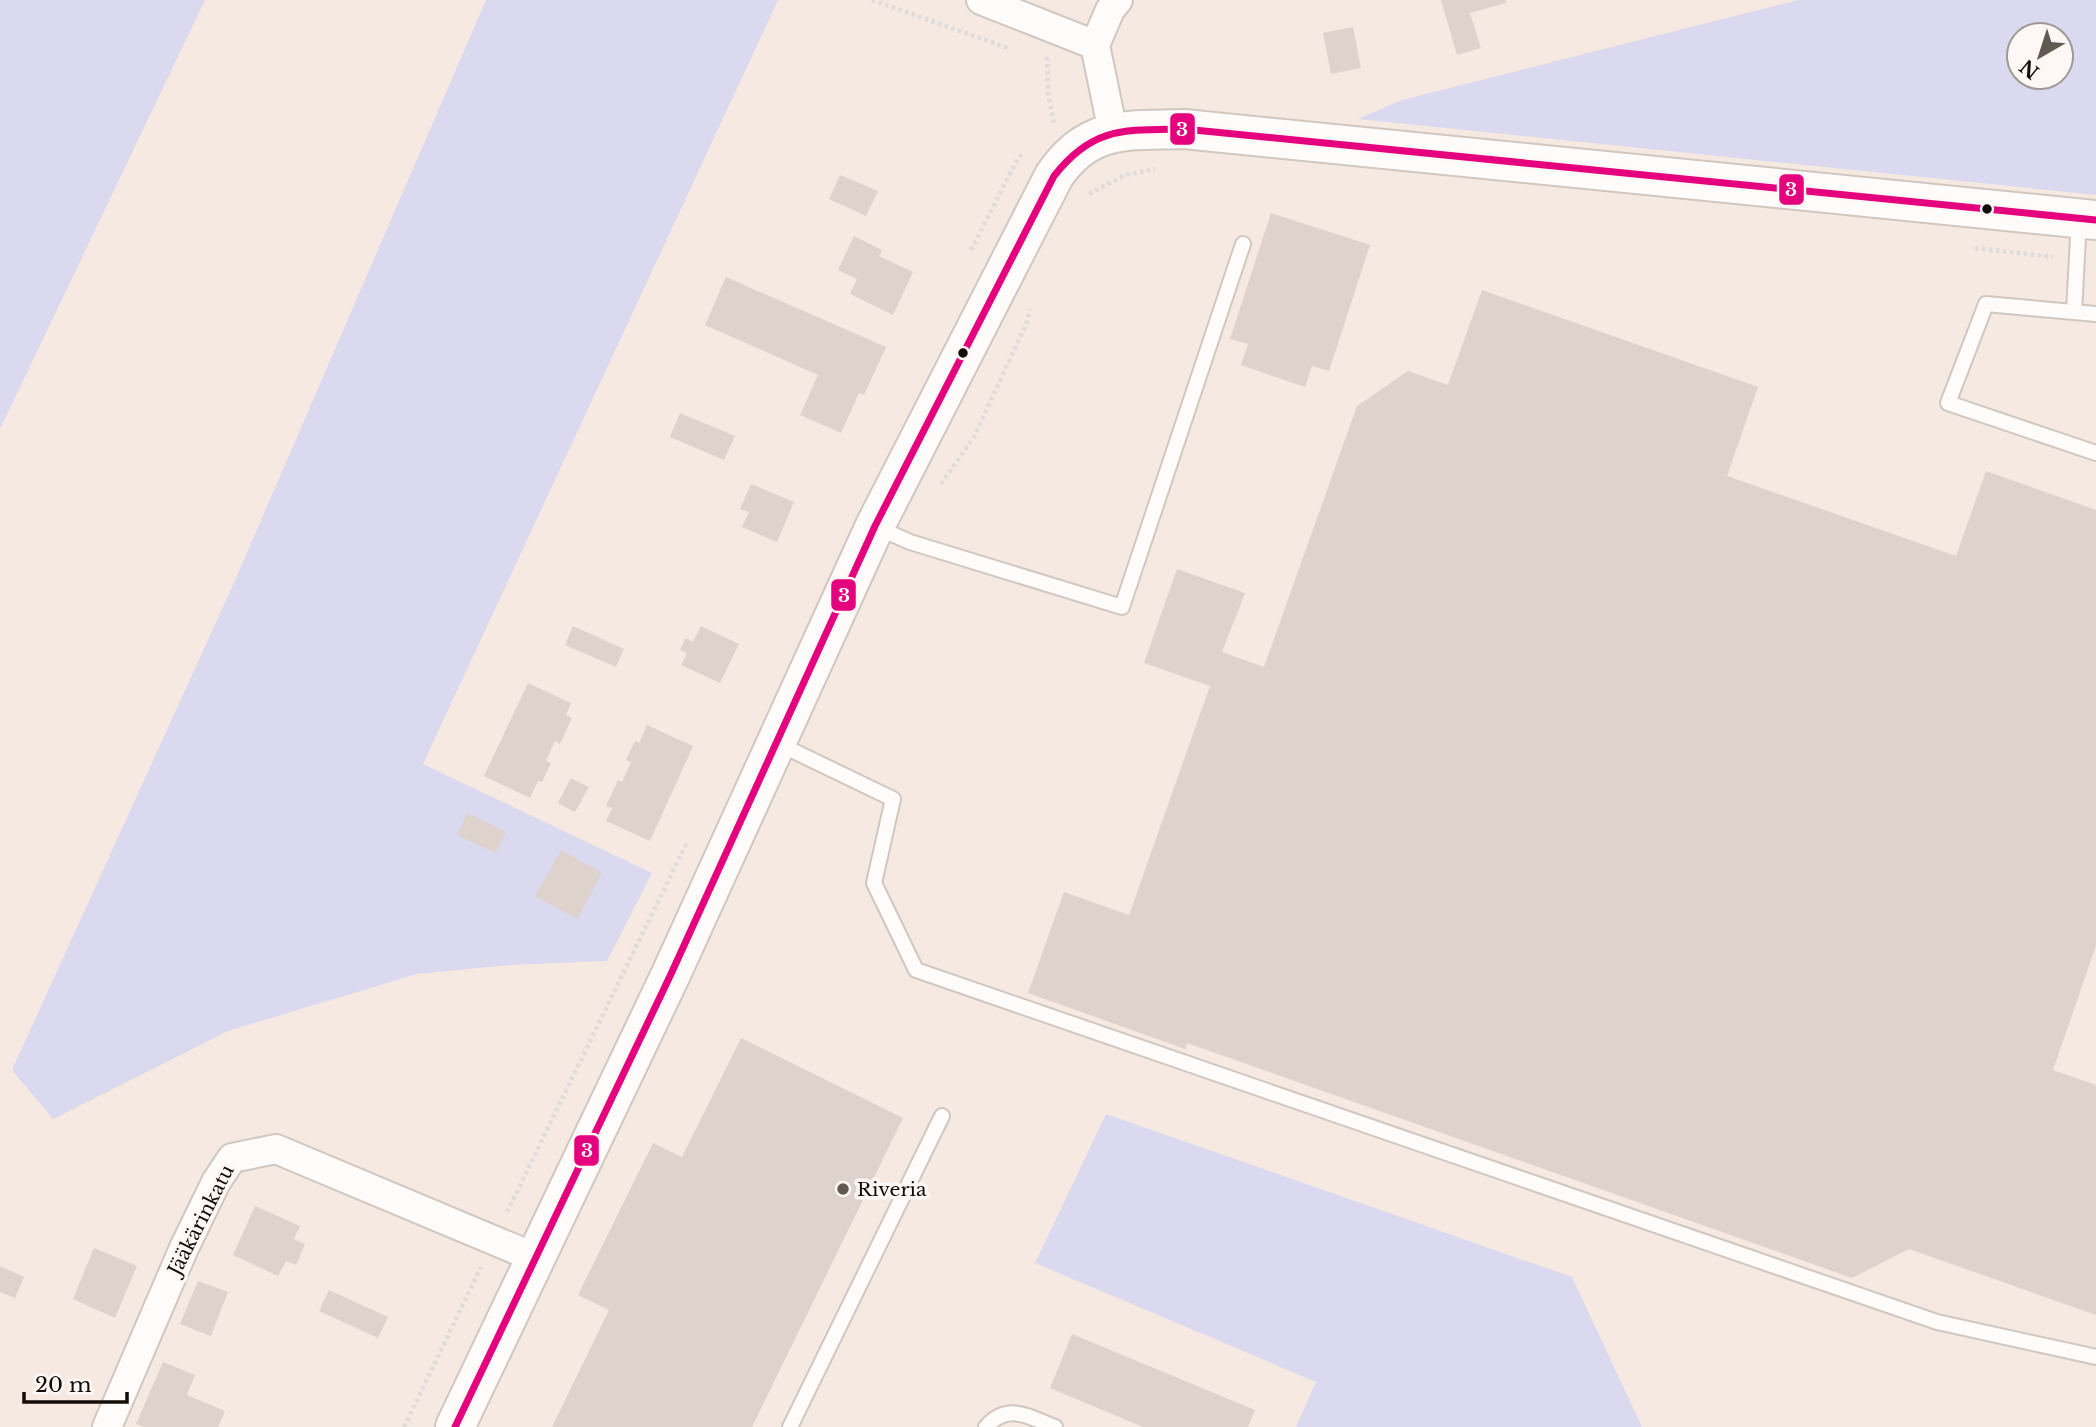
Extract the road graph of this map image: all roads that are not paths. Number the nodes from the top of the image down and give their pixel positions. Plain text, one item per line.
1 (981, 0) edge
2 (1118, 0) edge
3 (1095, 45) junction
4 (1114, 132) junction
5 (2087, 219) edge
6 (1243, 244) dead end
7 (2074, 312) junction
8 (2096, 314) edge
9 (2096, 453) edge
10 (875, 526) junction
11 (776, 743) junction
12 (942, 1116) dead end
13 (536, 1258) junction
14 (2096, 1357) edge
15 (107, 1427) edge
16 (455, 1427) edge
17 (790, 1427) edge
18 (986, 1427) edge
19 (1055, 1427) edge

1 - 3 street
2 - 3 street
3 - 4 street
4 - 5 street
4 - 10 street
5 - 7 lane
6 - 10 lane
7 - 8 lane
7 - 9 lane
10 - 11 street
11 - 13 street
11 - 14 lane
12 - 17 lane
13 - 15 street, Jääkärinkatu
13 - 16 street
18 - 19 lane

